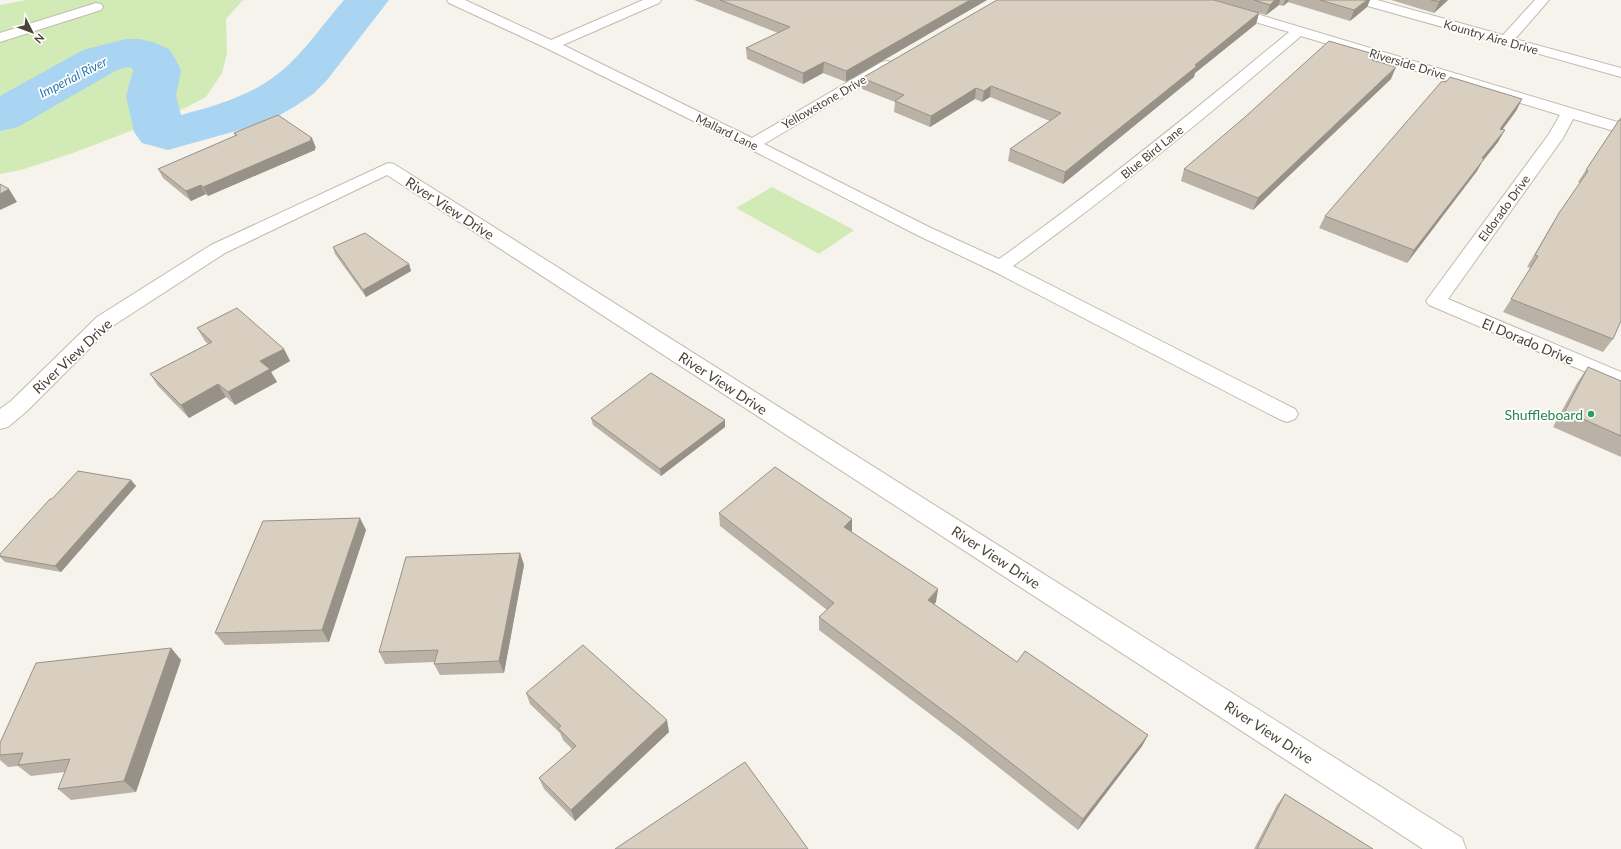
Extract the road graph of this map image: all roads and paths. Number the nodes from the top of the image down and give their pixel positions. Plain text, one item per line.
1 (454, 0) edge
2 (654, 0) edge
3 (1196, 0) edge
4 (1542, 0) edge
5 (1371, 1) edge
6 (96, 7) dead end
7 (1299, 31) junction
8 (0, 38) edge
9 (1506, 41) junction
10 (551, 45) junction
11 (897, 60) edge
12 (1621, 73) edge
13 (1569, 112) junction
14 (1621, 128) edge
15 (752, 144) junction
16 (1000, 267) junction
17 (1436, 301) joint
18 (1621, 380) edge
19 (1288, 414) dead end
20 (0, 421) edge
21 (1452, 849) edge

1 - 10 street, Mallard Lane
2 - 10 street
3 - 7 street, Riverside Drive
4 - 9 street
5 - 9 street, Kountry Aire Drive
6 - 8 street
7 - 13 street, Riverside Drive
7 - 16 street, Blue Bird Lane
9 - 12 street, Kountry Aire Drive
10 - 15 street, Mallard Lane
11 - 15 street, Yellowstone Drive
13 - 14 street, Riverside Drive
13 - 17 street, Eldorado Drive
15 - 16 street, Mallard Lane
16 - 19 street, Mallard Lane
17 - 18 street, El Dorado Drive
20 - 21 street, River View Drive

